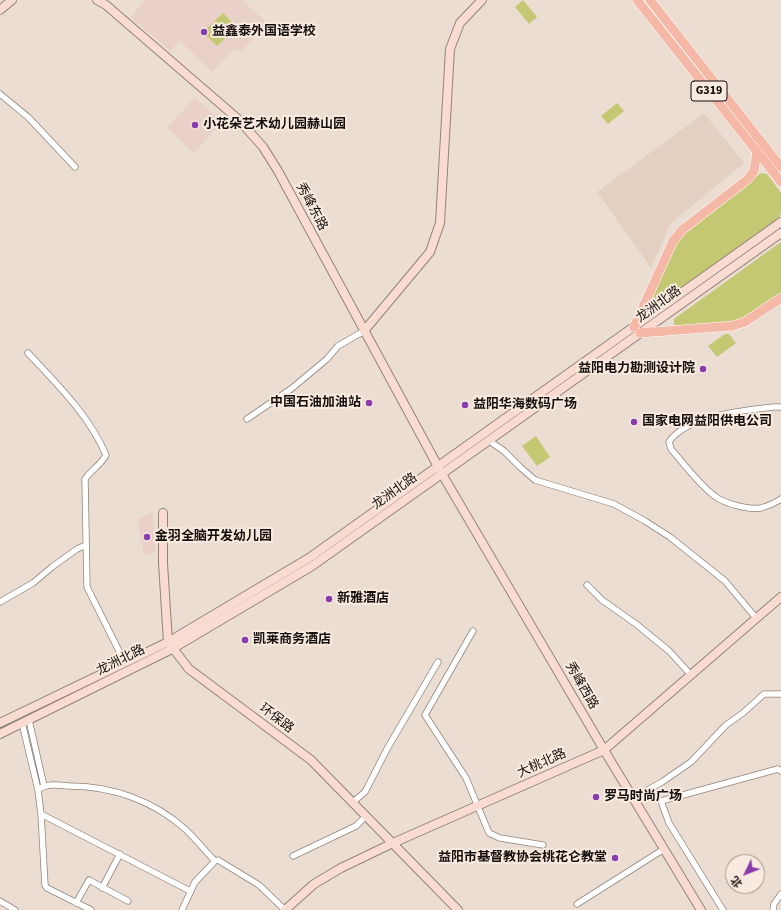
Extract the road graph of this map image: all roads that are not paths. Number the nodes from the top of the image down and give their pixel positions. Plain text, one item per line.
1 (12, 0) edge
2 (98, 0) edge
3 (481, 0) edge
4 (637, 0) edge
5 (650, 0) edge
6 (0, 10) edge
7 (0, 94) edge
8 (757, 151) junction
9 (771, 154) junction
10 (781, 154) edge
11 (75, 167) dead end
12 (781, 167) edge
13 (781, 182) edge
14 (781, 222) edge
15 (781, 232) edge
16 (781, 298) edge
17 (637, 330) junction
18 (364, 331) junction
19 (28, 354) dead end
20 (781, 407) edge
21 (247, 419) dead end
22 (488, 440) junction
23 (440, 470) junction
24 (781, 499) edge
25 (163, 513) dead end
26 (86, 545) junction
27 (587, 584) dead end
28 (781, 597) edge
29 (0, 602) edge
30 (756, 618) junction
31 (473, 631) dead end
32 (170, 646) junction
33 (438, 662) dead end
34 (124, 663) junction
35 (690, 675) junction
36 (781, 694) edge
37 (25, 721) junction
38 (0, 723) edge
39 (0, 734) edge
40 (604, 750) junction
41 (781, 771) edge
42 (44, 786) junction
43 (38, 790) junction
44 (633, 798) junction
45 (353, 802) junction
46 (478, 805) junction
47 (42, 814) junction
48 (366, 816) junction
49 (393, 843) junction
50 (542, 845) dead end
51 (664, 849) junction
52 (120, 854) junction
53 (293, 856) dead end
54 (214, 861) junction
55 (102, 888) junction
56 (190, 891) junction
57 (781, 894) edge
58 (0, 901) edge
59 (128, 901) dead end
60 (76, 903) junction
61 (577, 904) dead end
62 (15, 910) edge
63 (91, 910) edge
64 (182, 910) edge
65 (285, 910) edge
66 (458, 910) edge
67 (701, 910) edge
68 (722, 910) edge
69 (773, 910) edge

1 - 6 street
2 - 18 street, 秀峰东路
3 - 18 street
4 - 8 main road, G319
5 - 9 main road, G319
7 - 11 street
8 - 13 main road, G319
8 - 17 main road
9 - 10 main road
9 - 12 main road, G319
14 - 17 street, 龙洲北路
15 - 17 street, 龙洲北路
16 - 17 main road
17 - 22 street, 龙洲北路
17 - 23 street, 龙洲北路
18 - 21 street
18 - 23 street, 秀峰东路
19 - 26 street
20 - 24 street
22 - 23 street, 龙洲北路
22 - 30 street
23 - 32 street, 龙洲北路
23 - 40 street, 秀峰西路
25 - 32 street
26 - 29 street
26 - 34 street
27 - 35 street
28 - 30 street, 大桃北路
30 - 35 street, 大桃北路
31 - 46 street
32 - 34 street, 龙洲北路
32 - 37 street, 龙洲北路
32 - 45 street, 环保路
33 - 45 street
34 - 38 street, 龙洲北路
35 - 40 street, 大桃北路
36 - 44 street
37 - 39 street, 龙洲北路
37 - 42 street
37 - 43 street
40 - 44 street, 秀峰西路
40 - 46 street, 大桃北路
41 - 68 street
42 - 43 street
42 - 54 street
43 - 47 street
44 - 51 street, 秀峰西路
45 - 48 street, 环保路
46 - 49 street, 大桃北路
46 - 50 street
47 - 52 street
47 - 60 street
48 - 49 street, 环保路
48 - 53 street
49 - 65 street, 大桃北路
49 - 66 street, 环保路
51 - 61 street
51 - 67 street, 秀峰西路
52 - 55 street
52 - 56 street
54 - 56 street
54 - 65 street
55 - 59 street
55 - 60 street
56 - 64 street
57 - 69 street
58 - 62 street
60 - 63 street

